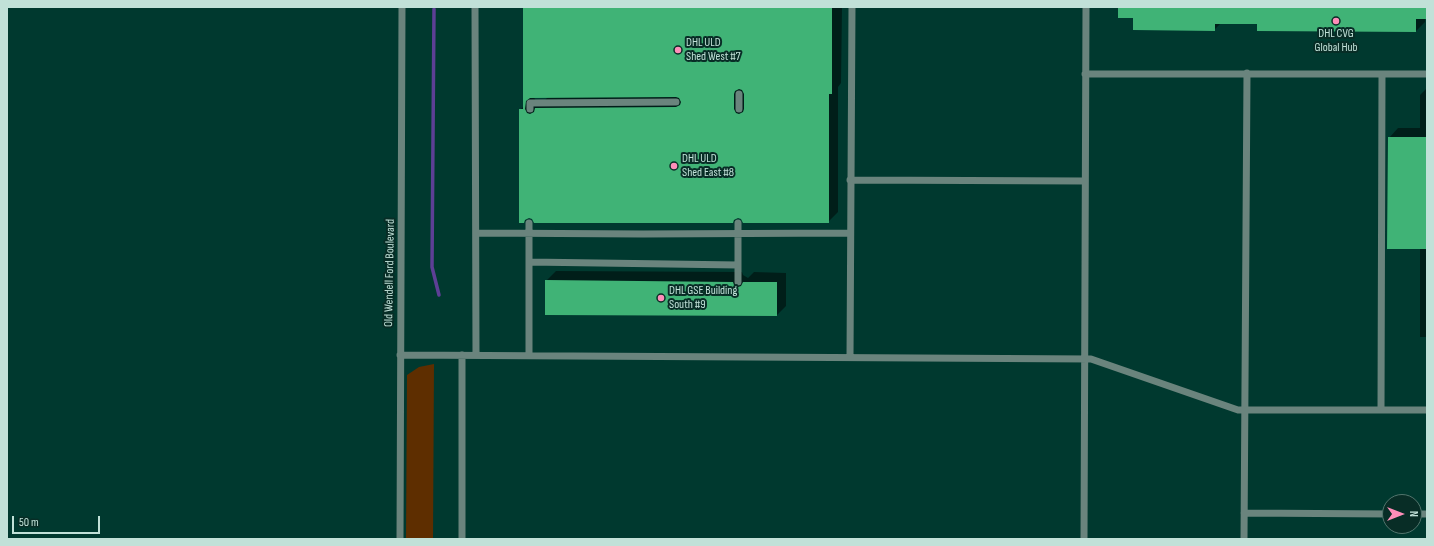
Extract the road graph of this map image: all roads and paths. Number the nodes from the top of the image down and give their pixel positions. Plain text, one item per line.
1 (402, 7) edge
2 (475, 7) edge
3 (852, 7) edge
4 (1086, 7) edge
5 (1085, 74) junction
6 (1247, 74) junction
7 (1382, 74) junction
8 (1427, 74) edge
9 (739, 94) dead end
10 (676, 102) dead end
11 (530, 109) dead end
12 (739, 109) dead end
13 (850, 180) junction
14 (1085, 181) junction
15 (529, 223) dead end
16 (738, 223) dead end
17 (476, 233) junction
18 (529, 233) junction
19 (850, 233) junction
20 (738, 234) junction
21 (529, 262) junction
22 (738, 265) junction
23 (738, 282) dead end
24 (400, 356) junction
25 (462, 356) junction
26 (476, 356) junction
27 (529, 356) junction
28 (850, 357) junction
29 (1084, 358) junction
30 (1244, 410) junction
31 (1381, 410) junction
32 (1427, 410) edge
33 (1244, 513) junction
34 (1382, 514) edge
35 (400, 539) edge
36 (462, 539) edge
37 (1084, 539) edge
38 (1244, 539) edge

1 - 24 lane, Old Wendell Ford Boulevard
2 - 17 lane
3 - 13 lane
4 - 5 lane
5 - 6 lane
5 - 14 lane
6 - 7 lane
6 - 30 lane
7 - 8 lane
7 - 31 lane
9 - 12 lane
10 - 11 lane
13 - 14 lane
13 - 19 lane
14 - 29 lane
15 - 18 lane
16 - 20 lane
17 - 18 lane
17 - 26 lane
18 - 20 lane
18 - 21 lane
19 - 20 lane
19 - 28 lane
20 - 22 lane
21 - 22 lane
21 - 27 lane
22 - 23 lane
24 - 25 lane
24 - 35 lane, Old Wendell Ford Boulevard
25 - 26 lane
25 - 36 lane
26 - 27 lane
27 - 28 lane
28 - 29 lane
29 - 30 lane
29 - 37 lane
30 - 31 lane
30 - 33 lane
31 - 32 lane
33 - 34 lane
33 - 38 lane

